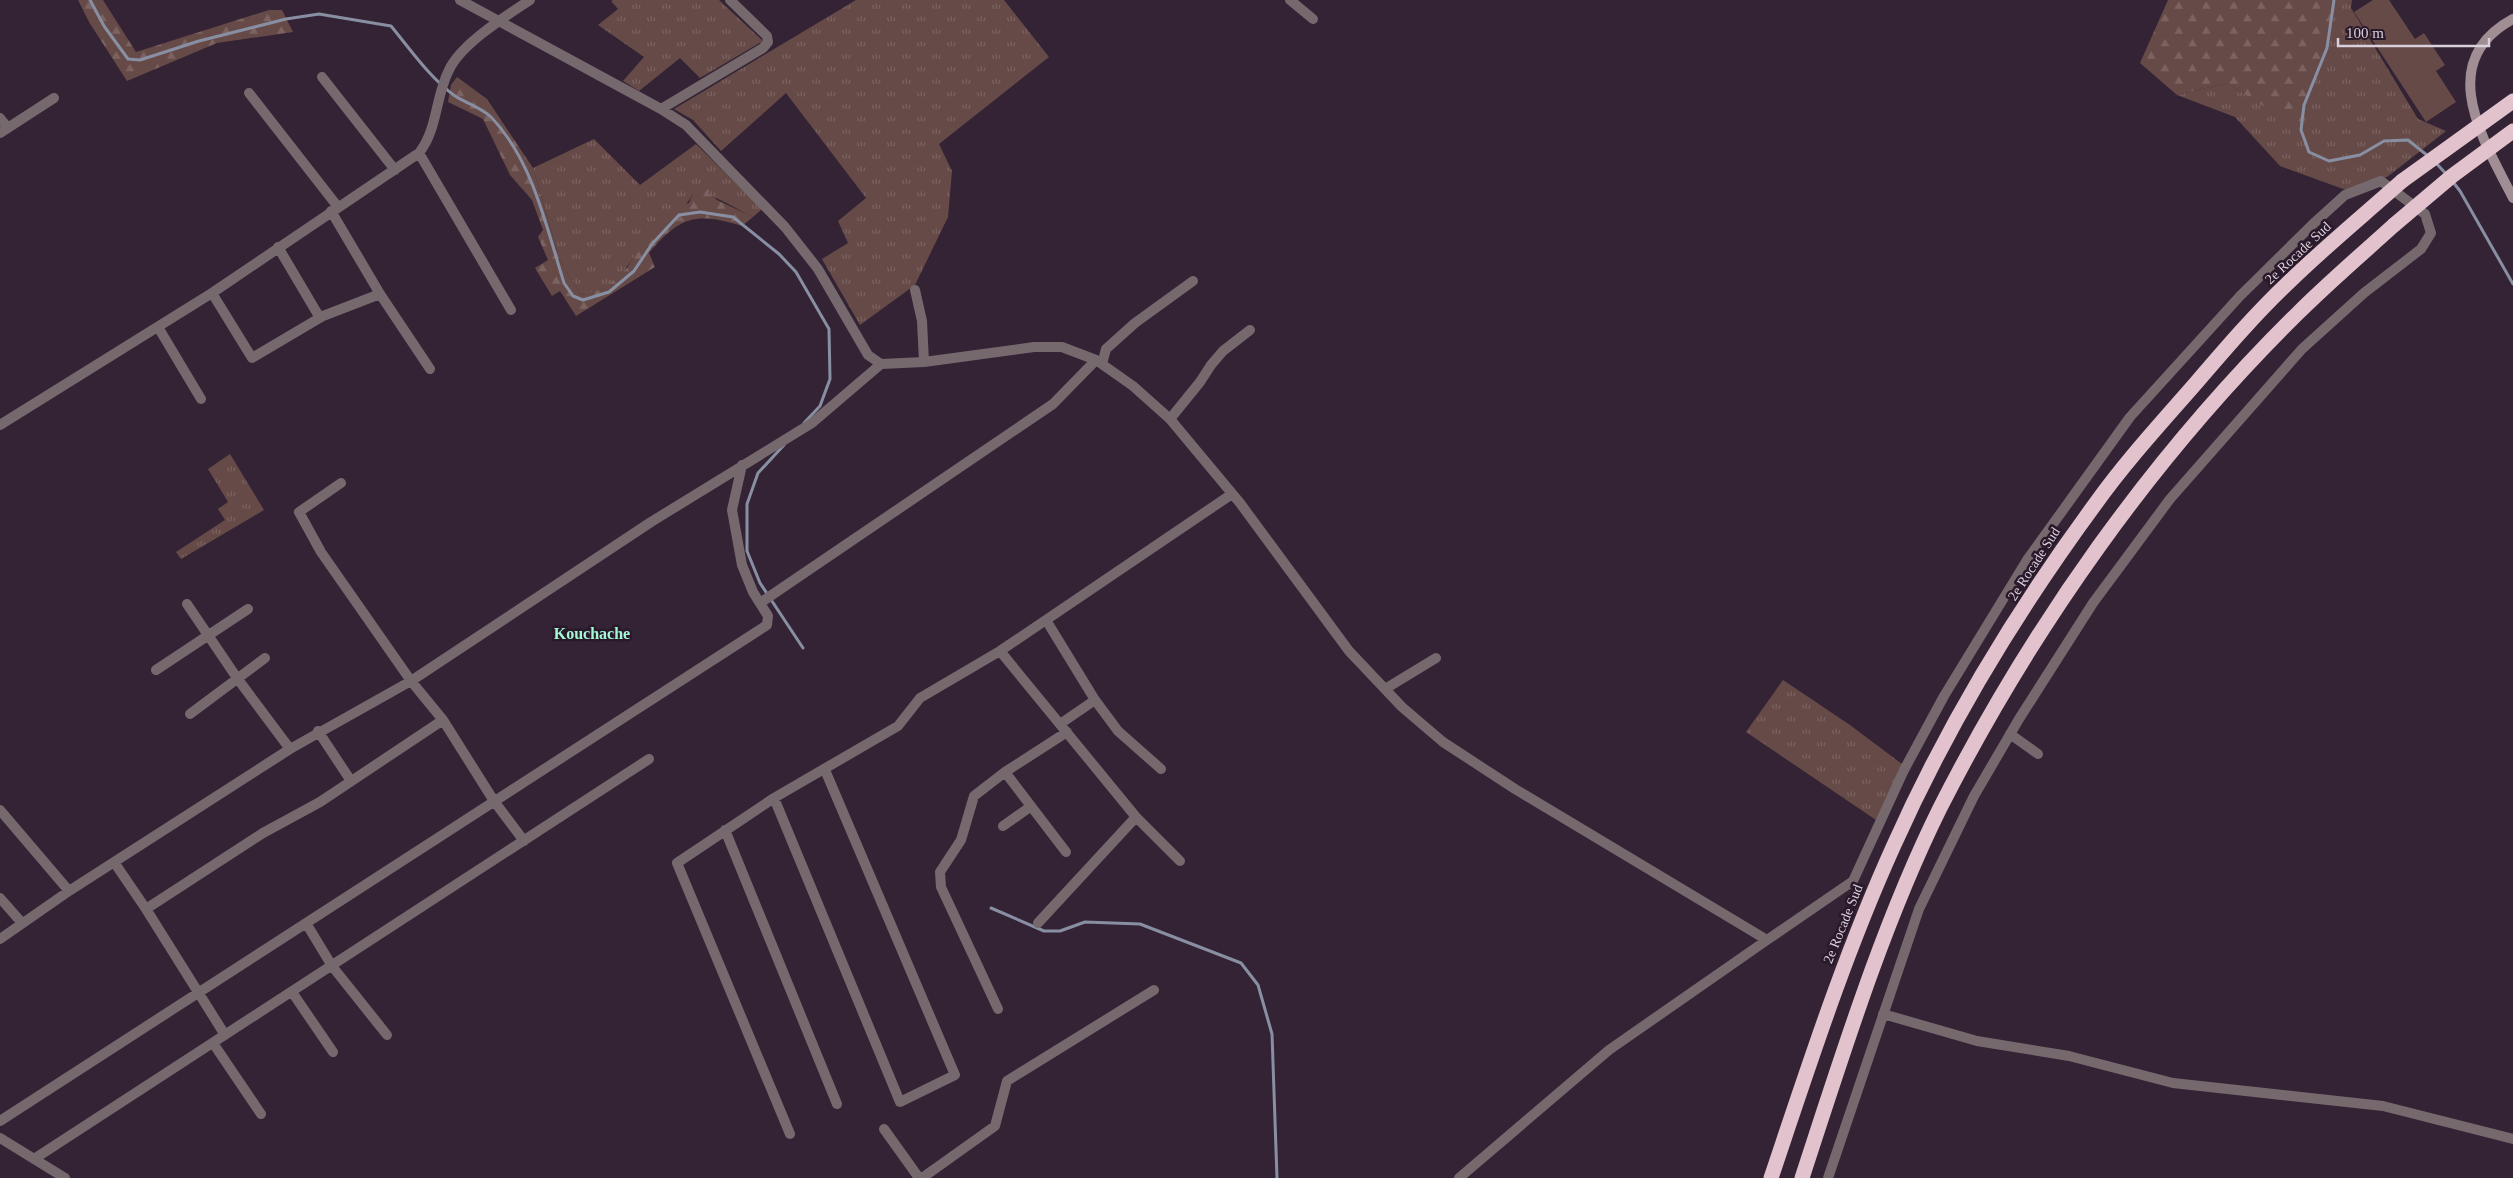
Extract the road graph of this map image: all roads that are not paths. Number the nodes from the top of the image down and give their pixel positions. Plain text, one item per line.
1 (460, 0) edge
2 (530, 0) edge
3 (730, 0) edge
4 (1290, 0) edge
5 (1313, 19) dead end
6 (2513, 19) edge
7 (497, 22) junction
8 (322, 77) dead end
9 (249, 93) dead end
10 (54, 98) dead end
11 (2513, 101) edge
12 (662, 110) junction
13 (0, 118) edge
14 (4, 131) edge
15 (2513, 131) edge
16 (420, 153) junction
17 (396, 170) junction
18 (2397, 185) junction
19 (2513, 198) edge
20 (335, 209) junction
21 (278, 247) junction
22 (1193, 281) dead end
23 (914, 290) dead end
24 (212, 293) junction
25 (380, 294) junction
26 (511, 310) dead end
27 (320, 318) junction
28 (158, 327) junction
29 (1250, 330) dead end
30 (924, 362) junction
31 (1099, 362) junction
32 (881, 364) junction
33 (430, 369) dead end
34 (201, 399) dead end
35 (1170, 419) junction
36 (0, 424) edge
37 (742, 465) junction
38 (341, 483) dead end
39 (1232, 494) junction
40 (760, 603) junction
41 (187, 604) dead end
42 (248, 609) dead end
43 (1046, 620) junction
44 (208, 635) junction
45 (1000, 651) junction
46 (265, 658) dead end
47 (1436, 658) dead end
48 (156, 670) dead end
49 (237, 678) junction
50 (410, 681) junction
51 (1385, 689) junction
52 (1095, 700) junction
53 (190, 714) dead end
54 (443, 720) junction
55 (1064, 728) junction
56 (318, 731) junction
57 (2010, 734) junction
58 (290, 748) junction
59 (2038, 754) dead end
60 (649, 760) dead end
61 (1161, 768) dead end
62 (825, 770) junction
63 (1005, 772) junction
64 (351, 781) junction
65 (774, 798) junction
66 (494, 801) junction
67 (1030, 807) junction
68 (0, 810) edge
69 (1136, 817) junction
70 (1003, 826) dead end
71 (725, 830) junction
72 (524, 841) junction
73 (1066, 852) dead end
74 (1180, 861) dead end
75 (114, 862) junction
76 (69, 890) junction
77 (0, 898) edge
78 (146, 909) junction
79 (306, 923) junction
80 (1038, 923) dead end
81 (22, 924) junction
82 (0, 939) edge
83 (1767, 940) junction
84 (332, 966) junction
85 (1154, 990) dead end
86 (292, 992) junction
87 (199, 993) junction
88 (998, 1009) dead end
89 (1883, 1014) junction
90 (225, 1035) junction
91 (387, 1035) dead end
92 (213, 1043) junction
93 (333, 1052) dead end
94 (838, 1104) dead end
95 (261, 1114) dead end
96 (0, 1121) edge
97 (884, 1129) dead end
98 (790, 1134) dead end
99 (0, 1138) edge
100 (2513, 1139) edge
101 (34, 1159) junction
102 (65, 1178) edge
103 (920, 1178) edge
104 (1459, 1178) edge
105 (1771, 1178) edge
106 (1802, 1178) edge
107 (1828, 1178) edge

1 - 7 street
2 - 7 street
3 - 12 street
4 - 5 street
6 - 19 street
7 - 12 street
7 - 16 street
8 - 17 street
9 - 20 street
10 - 14 street
11 - 18 highway, 2e Rocade Sud, bridge
12 - 32 street
13 - 14 street
15 - 106 highway, bridge
16 - 17 street
16 - 26 street
17 - 20 street
18 - 57 street
18 - 83 street
18 - 105 highway, 2e Rocade Sud
20 - 21 street
20 - 25 street
21 - 24 street
21 - 27 street
22 - 31 street
23 - 30 street
24 - 27 street
24 - 28 street
25 - 27 street
25 - 33 street
28 - 34 street
28 - 36 street
29 - 35 street
30 - 31 street
30 - 32 street
31 - 35 street
31 - 40 street
32 - 37 street
35 - 39 street
37 - 40 street
37 - 50 street
38 - 50 street
39 - 43 street
39 - 51 street
40 - 66 street
41 - 44 street
42 - 44 street
43 - 45 street
43 - 52 street
44 - 48 street
44 - 49 street
45 - 55 street
45 - 62 street
46 - 49 street
47 - 51 street
49 - 53 street
49 - 58 street
50 - 54 street
50 - 56 street
51 - 83 street
52 - 55 street
52 - 61 street
54 - 64 street
54 - 66 street
55 - 63 street
55 - 69 street
56 - 58 street
56 - 64 street
57 - 59 street
57 - 89 street
58 - 75 street
60 - 72 street
62 - 65 street
62 - 65 street
63 - 67 street
63 - 88 street
64 - 78 street
65 - 71 street
66 - 72 street
66 - 79 street
67 - 70 street
67 - 73 street
68 - 76 street
69 - 74 street
69 - 80 street
71 - 94 street
71 - 98 street
72 - 84 street
75 - 76 street
75 - 78 street
76 - 81 street
77 - 81 street
78 - 87 street
79 - 84 street
79 - 87 street
81 - 82 street
83 - 104 street
84 - 86 street
84 - 91 street
85 - 103 street
86 - 90 street
86 - 93 street
87 - 90 street
87 - 96 street
89 - 100 street
89 - 107 street
90 - 92 street
92 - 95 street
92 - 101 street
97 - 103 street
99 - 101 street
101 - 102 street

